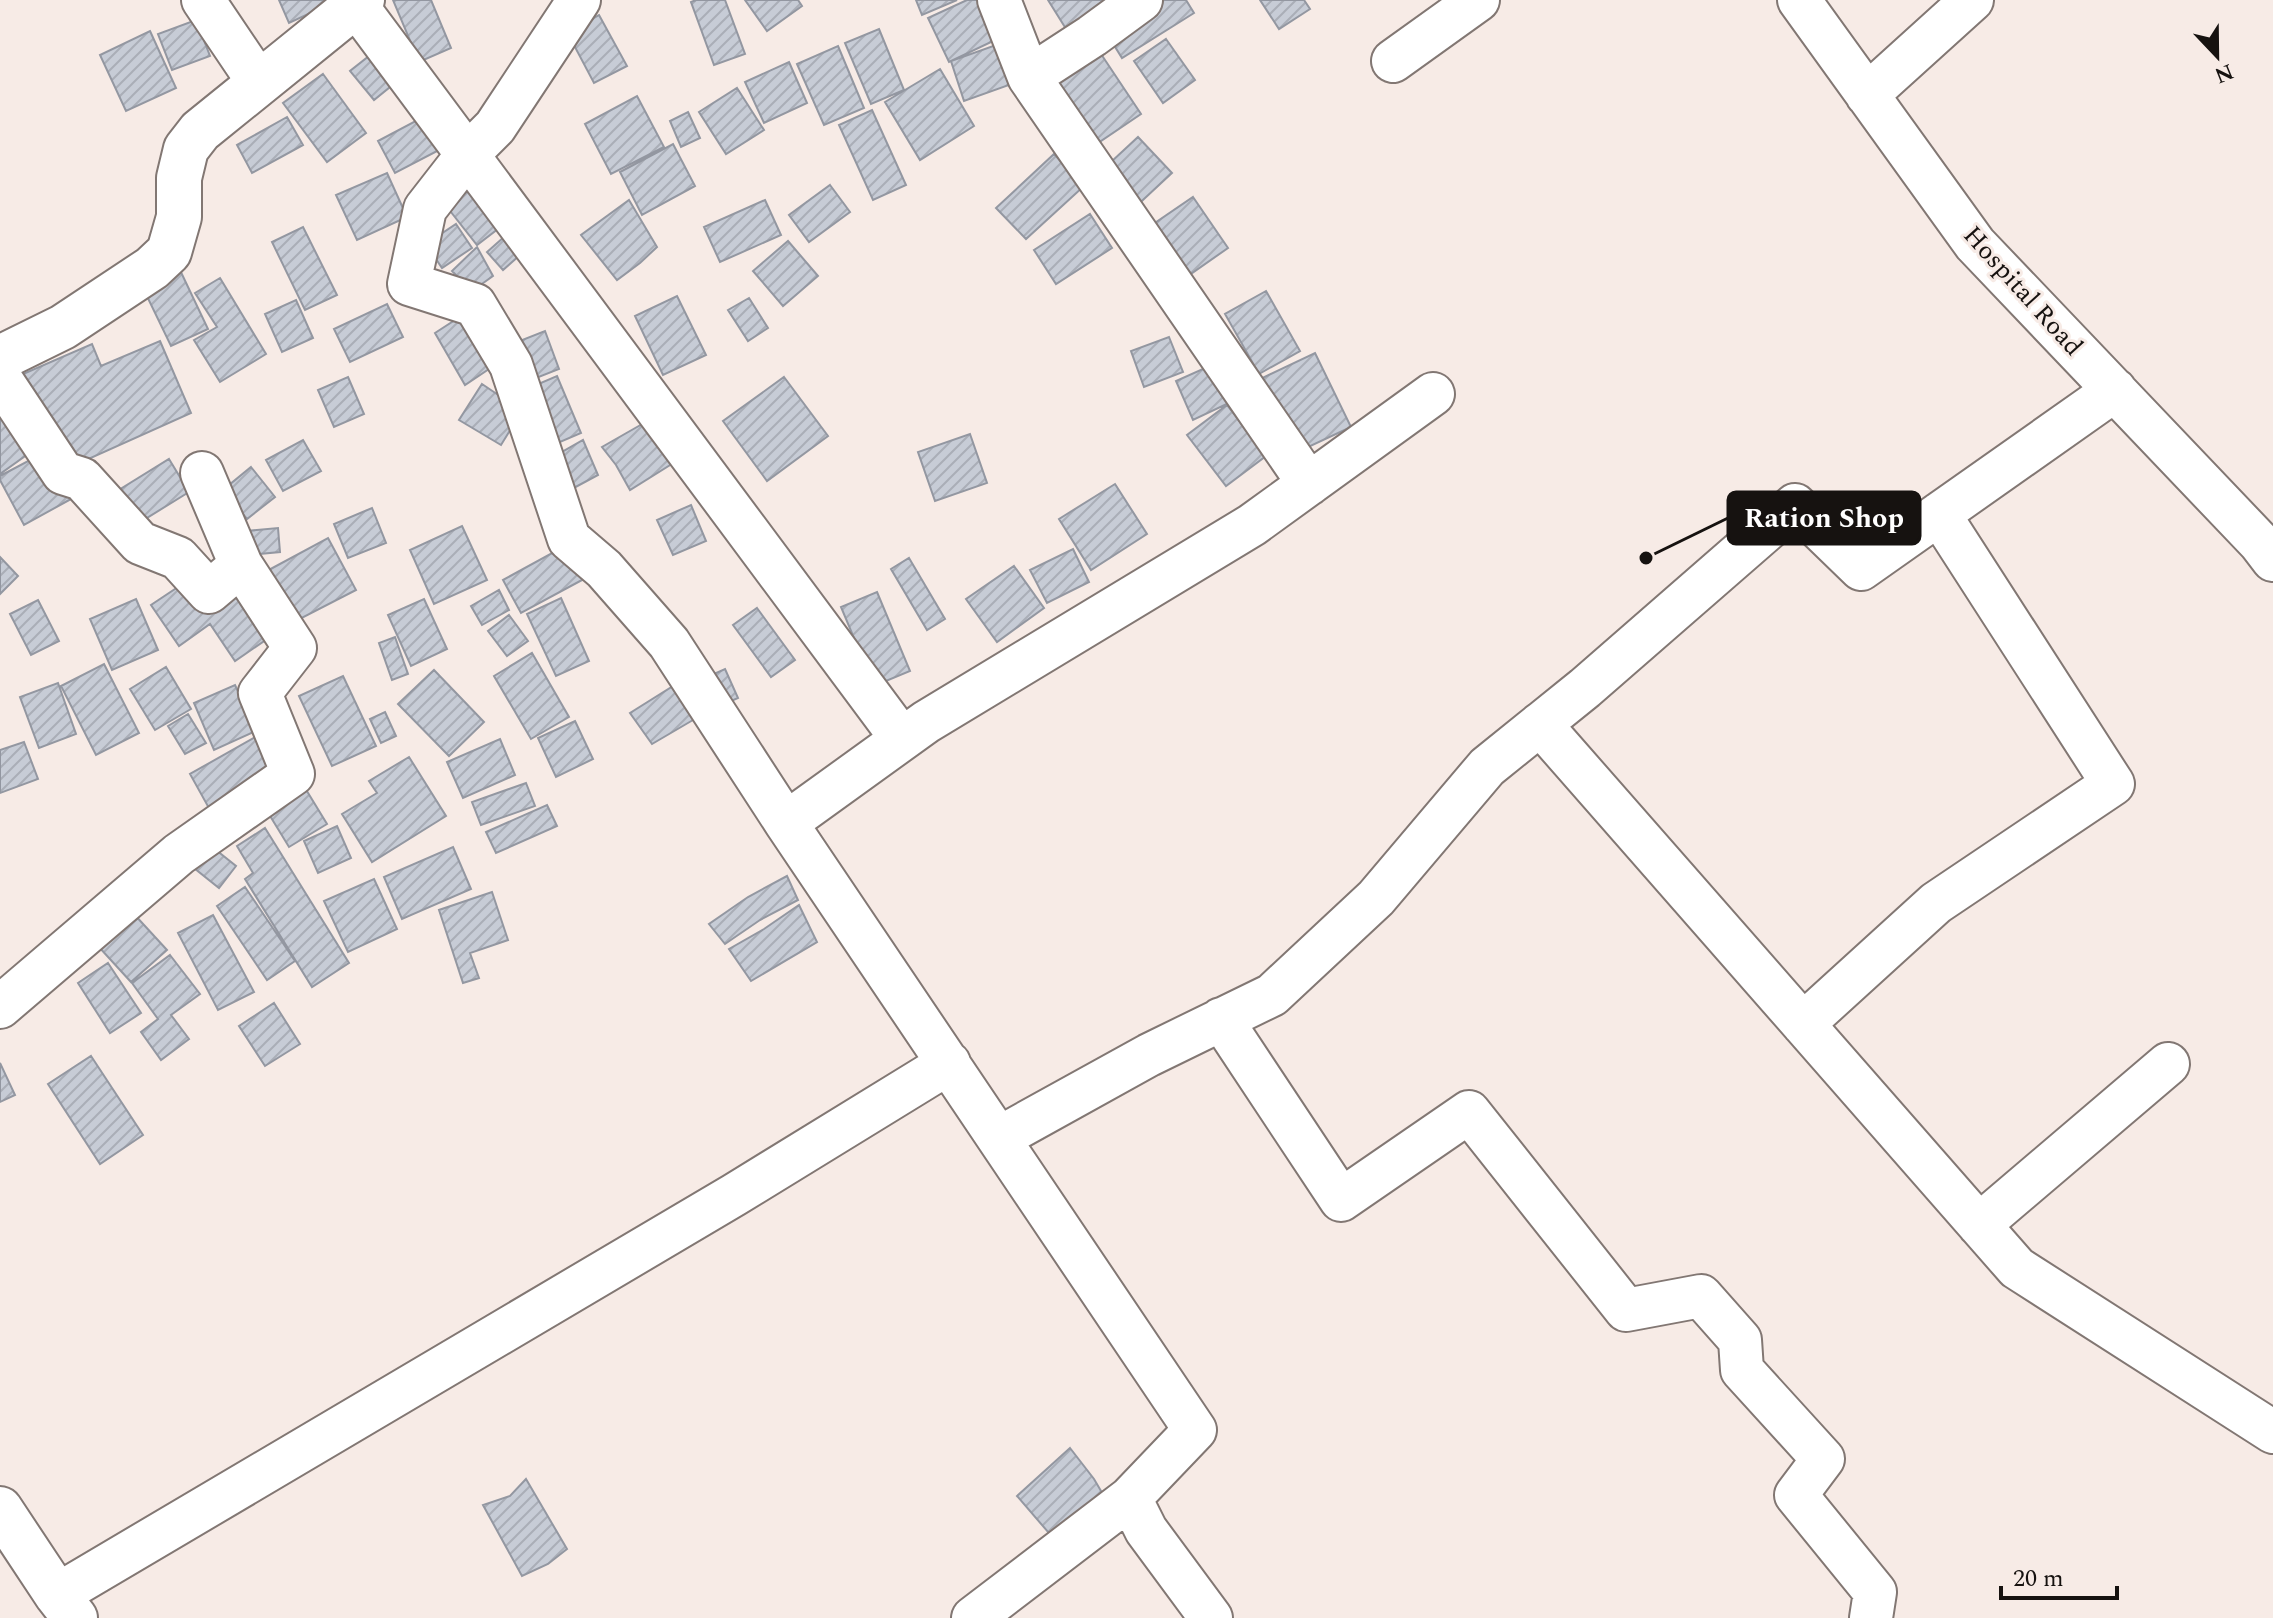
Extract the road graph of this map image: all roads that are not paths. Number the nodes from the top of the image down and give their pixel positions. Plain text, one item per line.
1 (203, 0) edge
2 (579, 0) edge
3 (999, 0) edge
4 (1141, 0) edge
5 (1478, 0) edge
6 (1799, 0) edge
7 (1972, 0) edge
8 (359, 3) edge
9 (1393, 61) dead end
10 (1029, 77) junction
11 (259, 83) junction
12 (1867, 95) junction
13 (467, 155) junction
14 (0, 358) edge
15 (0, 378) edge
16 (2115, 390) junction
17 (1433, 394) dead end
18 (202, 473) dead end
19 (1309, 484) junction
20 (1939, 514) junction
21 (2269, 543) edge
22 (241, 565) junction
23 (1540, 724) junction
24 (902, 739) junction
25 (786, 823) junction
26 (0, 1007) edge
27 (1221, 1019) junction
28 (1803, 1024) junction
29 (949, 1063) junction
30 (2168, 1064) dead end
31 (999, 1138) junction
32 (1979, 1225) junction
33 (2273, 1432) edge
34 (1130, 1498) junction
35 (0, 1509) edge
36 (66, 1607) edge
37 (973, 1618) edge
38 (1211, 1618) edge
39 (1871, 1618) edge

1 - 11 street
2 - 13 street
3 - 10 street
4 - 10 street
5 - 9 street
6 - 12 street, Hospital Road
7 - 12 street
8 - 11 street
8 - 13 street
10 - 19 street
11 - 14 street
12 - 16 street, Hospital Road
13 - 24 street
13 - 25 street
15 - 22 street
16 - 20 street
16 - 21 street, Hospital Road
17 - 19 street
18 - 22 street
19 - 24 street
20 - 23 street
20 - 28 street
22 - 26 street
23 - 27 street
23 - 28 street
24 - 25 street
25 - 29 street
27 - 31 street
27 - 39 street
28 - 32 street
29 - 31 street
29 - 36 street
30 - 32 street
31 - 34 street
32 - 33 street
34 - 37 street
34 - 38 street
35 - 36 street

